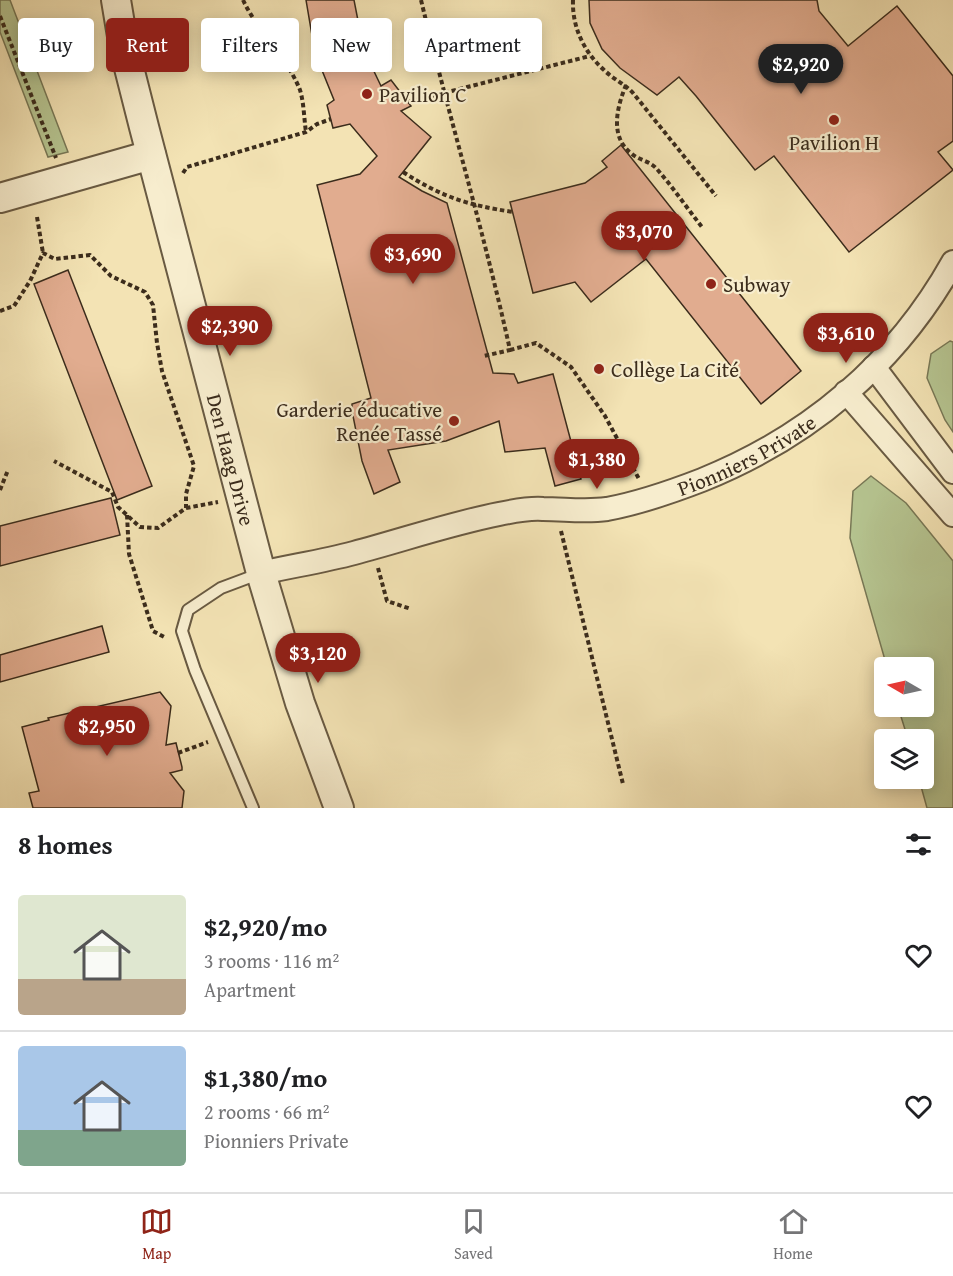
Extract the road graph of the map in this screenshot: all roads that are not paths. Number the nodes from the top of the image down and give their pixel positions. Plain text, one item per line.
1 (116, 0) edge
2 (151, 155) junction
3 (0, 198) edge
4 (953, 262) edge
5 (874, 367) junction
6 (846, 392) junction
7 (953, 472) edge
8 (953, 515) edge
9 (261, 573) junction
10 (253, 808) edge
11 (339, 808) edge

1 - 2 street, Den Haag Drive
2 - 3 street
2 - 9 street, Den Haag Drive
4 - 5 street, Pionniers Private
5 - 6 street, Pionniers Private
5 - 7 street
6 - 8 street
6 - 9 street, Pionniers Private
9 - 10 lane
9 - 11 street, Den Haag Drive

